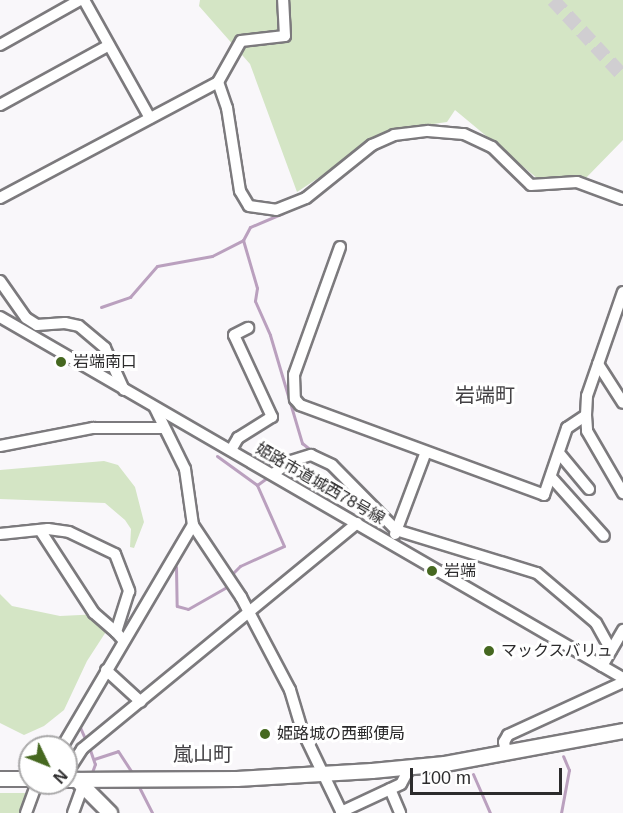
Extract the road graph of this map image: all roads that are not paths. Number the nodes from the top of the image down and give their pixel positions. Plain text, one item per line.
1 (82, 0) edge
2 (283, 0) edge
3 (0, 45) edge
4 (108, 45) junction
5 (218, 82) junction
6 (0, 105) edge
7 (150, 118) junction
8 (0, 198) edge
9 (623, 199) edge
10 (340, 247) dead end
11 (0, 281) edge
12 (623, 292) edge
13 (0, 317) edge
14 (618, 318) edge
15 (248, 328) dead end
16 (597, 364) junction
17 (124, 390) junction
18 (623, 403) edge
19 (155, 408) junction
20 (586, 415) junction
21 (163, 428) junction
22 (0, 446) edge
23 (231, 450) junction
24 (559, 453) junction
25 (425, 454) junction
26 (273, 474) junction
27 (551, 477) junction
28 (589, 489) dead end
29 (623, 493) edge
30 (357, 524) junction
31 (193, 525) junction
32 (40, 530) junction
33 (396, 530) junction
34 (0, 534) edge
35 (604, 536) dead end
36 (392, 543) junction
37 (249, 612) junction
38 (622, 634) edge
39 (119, 636) junction
40 (611, 650) junction
41 (602, 666) junction
42 (106, 670) junction
43 (623, 680) edge
44 (141, 702) junction
45 (623, 731) edge
46 (70, 735) edge
47 (506, 753) junction
48 (410, 767) junction
49 (78, 768) edge
50 (321, 775) junction
51 (0, 779) edge
52 (18, 779) edge
53 (78, 780) edge
54 (78, 784) edge
55 (390, 789) junction
56 (33, 795) edge
57 (73, 795) edge
58 (26, 813) edge
59 (73, 813) edge
60 (110, 813) edge
61 (340, 813) edge
62 (400, 813) edge

1 - 3 street
1 - 4 street
2 - 5 street
4 - 6 street
4 - 7 street
5 - 7 street
5 - 9 street
7 - 8 street
10 - 25 street
11 - 17 street
12 - 14 street
13 - 17 street, 姫路市道城西78号線
14 - 16 street
15 - 23 street
16 - 18 street
16 - 20 street
17 - 19 street, 姫路市道城西78号線
19 - 21 street
19 - 23 street, 姫路市道城西78号線
20 - 24 street
20 - 29 street
21 - 22 street
21 - 31 street
23 - 26 street, 姫路市道城西78号線
24 - 27 street
24 - 28 street
25 - 27 street
25 - 33 street
26 - 30 street, 姫路市道城西78号線
26 - 33 street
27 - 35 street
30 - 36 street, 姫路市道城西78号線
30 - 37 street
31 - 37 street
31 - 39 street
32 - 34 street
32 - 39 street
32 - 39 street
33 - 36 street
33 - 40 street
36 - 41 street, 姫路市道城西78号線
37 - 44 street
37 - 50 street
38 - 40 street
39 - 42 street
40 - 41 street
41 - 43 street, 姫路市道城西78号線
42 - 44 street
42 - 46 street
43 - 47 street
44 - 49 street
45 - 47 street
47 - 48 street
48 - 50 street
48 - 55 street
50 - 53 street
50 - 61 street
51 - 52 street
54 - 60 street
55 - 61 street
55 - 62 street
56 - 58 street
57 - 59 street

